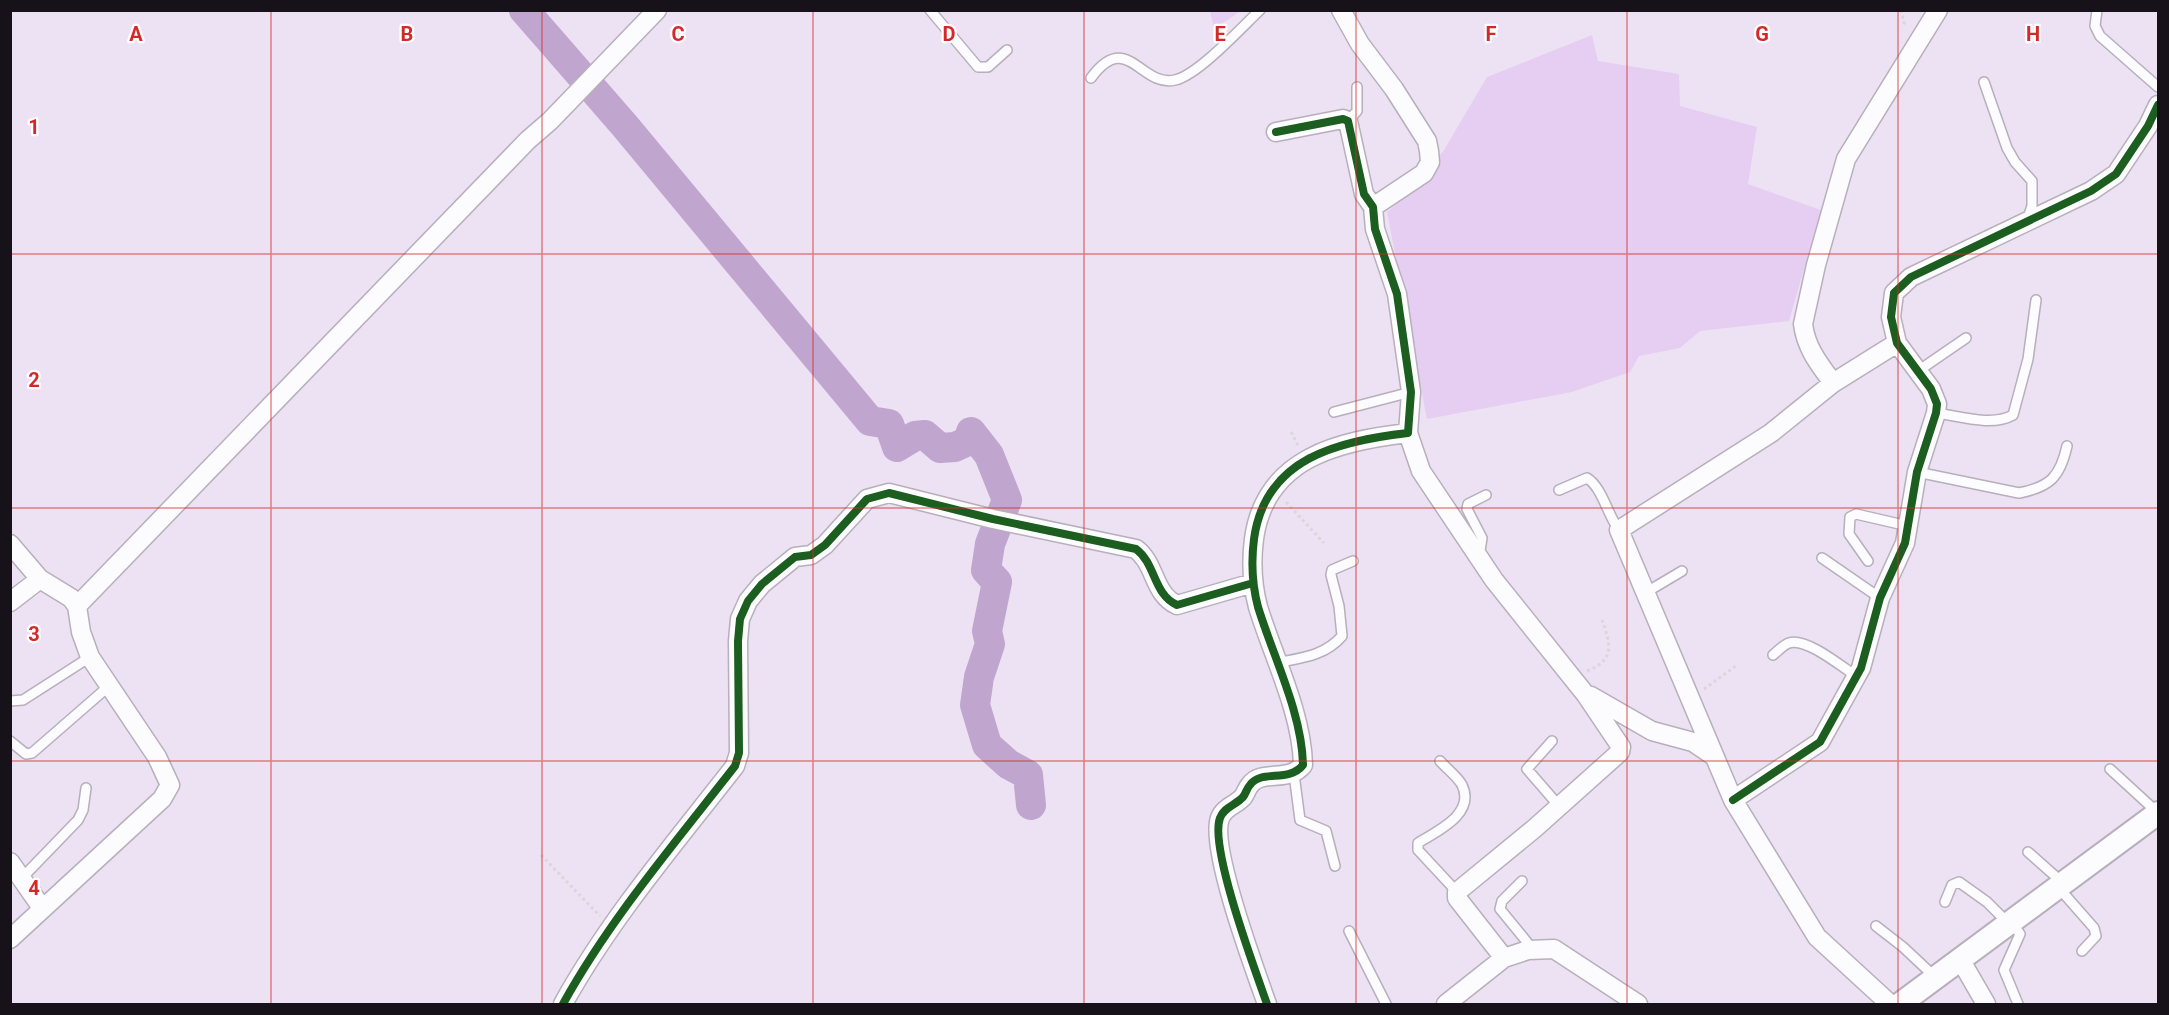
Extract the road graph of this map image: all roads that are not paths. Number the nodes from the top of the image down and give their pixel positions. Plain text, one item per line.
1 (657, 10) edge
2 (930, 10) edge
3 (1260, 10) edge
4 (1938, 10) edge
5 (2097, 10) edge
6 (1345, 12) edge
7 (1007, 50) dead end
8 (1091, 78) dead end
9 (1984, 82) dead end
10 (1357, 87) dead end
11 (2158, 87) edge
12 (2158, 105) edge
13 (1348, 121) junction
14 (1276, 132) dead end
15 (1373, 207) junction
16 (2027, 221) junction
17 (2036, 300) dead end
18 (1966, 338) dead end
19 (1897, 343) junction
20 (1918, 371) junction
21 (1833, 383) junction
22 (1411, 392) junction
23 (1334, 412) dead end
24 (1936, 413) junction
25 (1408, 433) junction
26 (2067, 446) dead end
27 (1917, 472) junction
28 (1560, 490) dead end
29 (1486, 495) dead end
30 (1908, 526) junction
31 (1619, 530) junction
32 (10, 544) edge
33 (1479, 557) junction
34 (1822, 558) dead end
35 (1353, 561) dead end
36 (1868, 561) dead end
37 (1682, 571) dead end
38 (40, 579) junction
39 (1253, 584) junction
40 (1646, 593) junction
41 (1880, 598) junction
42 (10, 602) edge
43 (77, 606) junction
44 (1773, 655) dead end
45 (90, 657) junction
46 (1276, 663) junction
47 (1856, 676) junction
48 (109, 686) junction
49 (1586, 695) junction
50 (10, 701) edge
51 (10, 741) edge
52 (1552, 741) dead end
53 (1715, 757) junction
54 (1440, 761) dead end
55 (2110, 769) dead end
56 (1294, 774) junction
57 (86, 788) dead end
58 (1734, 800) junction
59 (1559, 806) junction
60 (2158, 813) edge
61 (2028, 852) dead end
62 (10, 862) edge
63 (1335, 866) dead end
64 (22, 878) junction
65 (1522, 881) dead end
66 (2061, 885) junction
67 (1457, 892) junction
68 (1945, 902) dead end
69 (42, 908) junction
70 (2009, 922) junction
71 (1876, 926) dead end
72 (1349, 931) dead end
73 (10, 939) edge
74 (1528, 950) junction
75 (2082, 951) dead end
76 (1504, 958) junction
77 (1960, 959) junction
78 (1936, 978) junction
79 (563, 1005) edge
80 (1267, 1005) edge
81 (1386, 1005) edge
82 (1446, 1005) edge
83 (1638, 1005) edge
84 (1890, 1005) edge
85 (1900, 1005) edge
86 (1986, 1005) edge
87 (2018, 1005) edge

1 - 43 street
2 - 7 lane
3 - 8 lane
4 - 21 street
5 - 11 lane
6 - 15 street
9 - 16 lane
10 - 13 lane
12 - 16 street
13 - 14 street
13 - 15 street
15 - 22 street
16 - 19 street
17 - 24 lane
18 - 20 lane
19 - 20 street
19 - 21 street
20 - 24 street
21 - 31 street
22 - 23 lane
22 - 25 street
24 - 27 street
25 - 33 street
25 - 39 street
26 - 27 lane
27 - 30 street
28 - 31 lane
29 - 33 lane
30 - 36 lane
30 - 41 street
31 - 40 street
32 - 38 street
33 - 49 street
34 - 41 lane
35 - 46 lane
37 - 40 lane
38 - 42 street
38 - 43 street
39 - 46 street
39 - 79 street
40 - 53 street
41 - 47 street
43 - 45 street
44 - 47 lane
45 - 48 street
45 - 50 lane
46 - 56 street
47 - 58 street
48 - 51 lane
48 - 69 street
49 - 53 street
49 - 59 street
52 - 59 lane
53 - 58 street
54 - 67 lane
55 - 60 lane
56 - 63 lane
56 - 80 street
57 - 64 lane
58 - 84 street
59 - 67 street
60 - 66 street
61 - 66 lane
62 - 64 street
64 - 69 street
65 - 74 lane
66 - 70 street
66 - 75 lane
67 - 76 street
68 - 70 lane
69 - 73 street
70 - 77 street
70 - 87 lane
71 - 78 lane
72 - 81 lane
74 - 76 street
74 - 83 street
76 - 82 street
77 - 78 street
77 - 86 street
78 - 85 street

